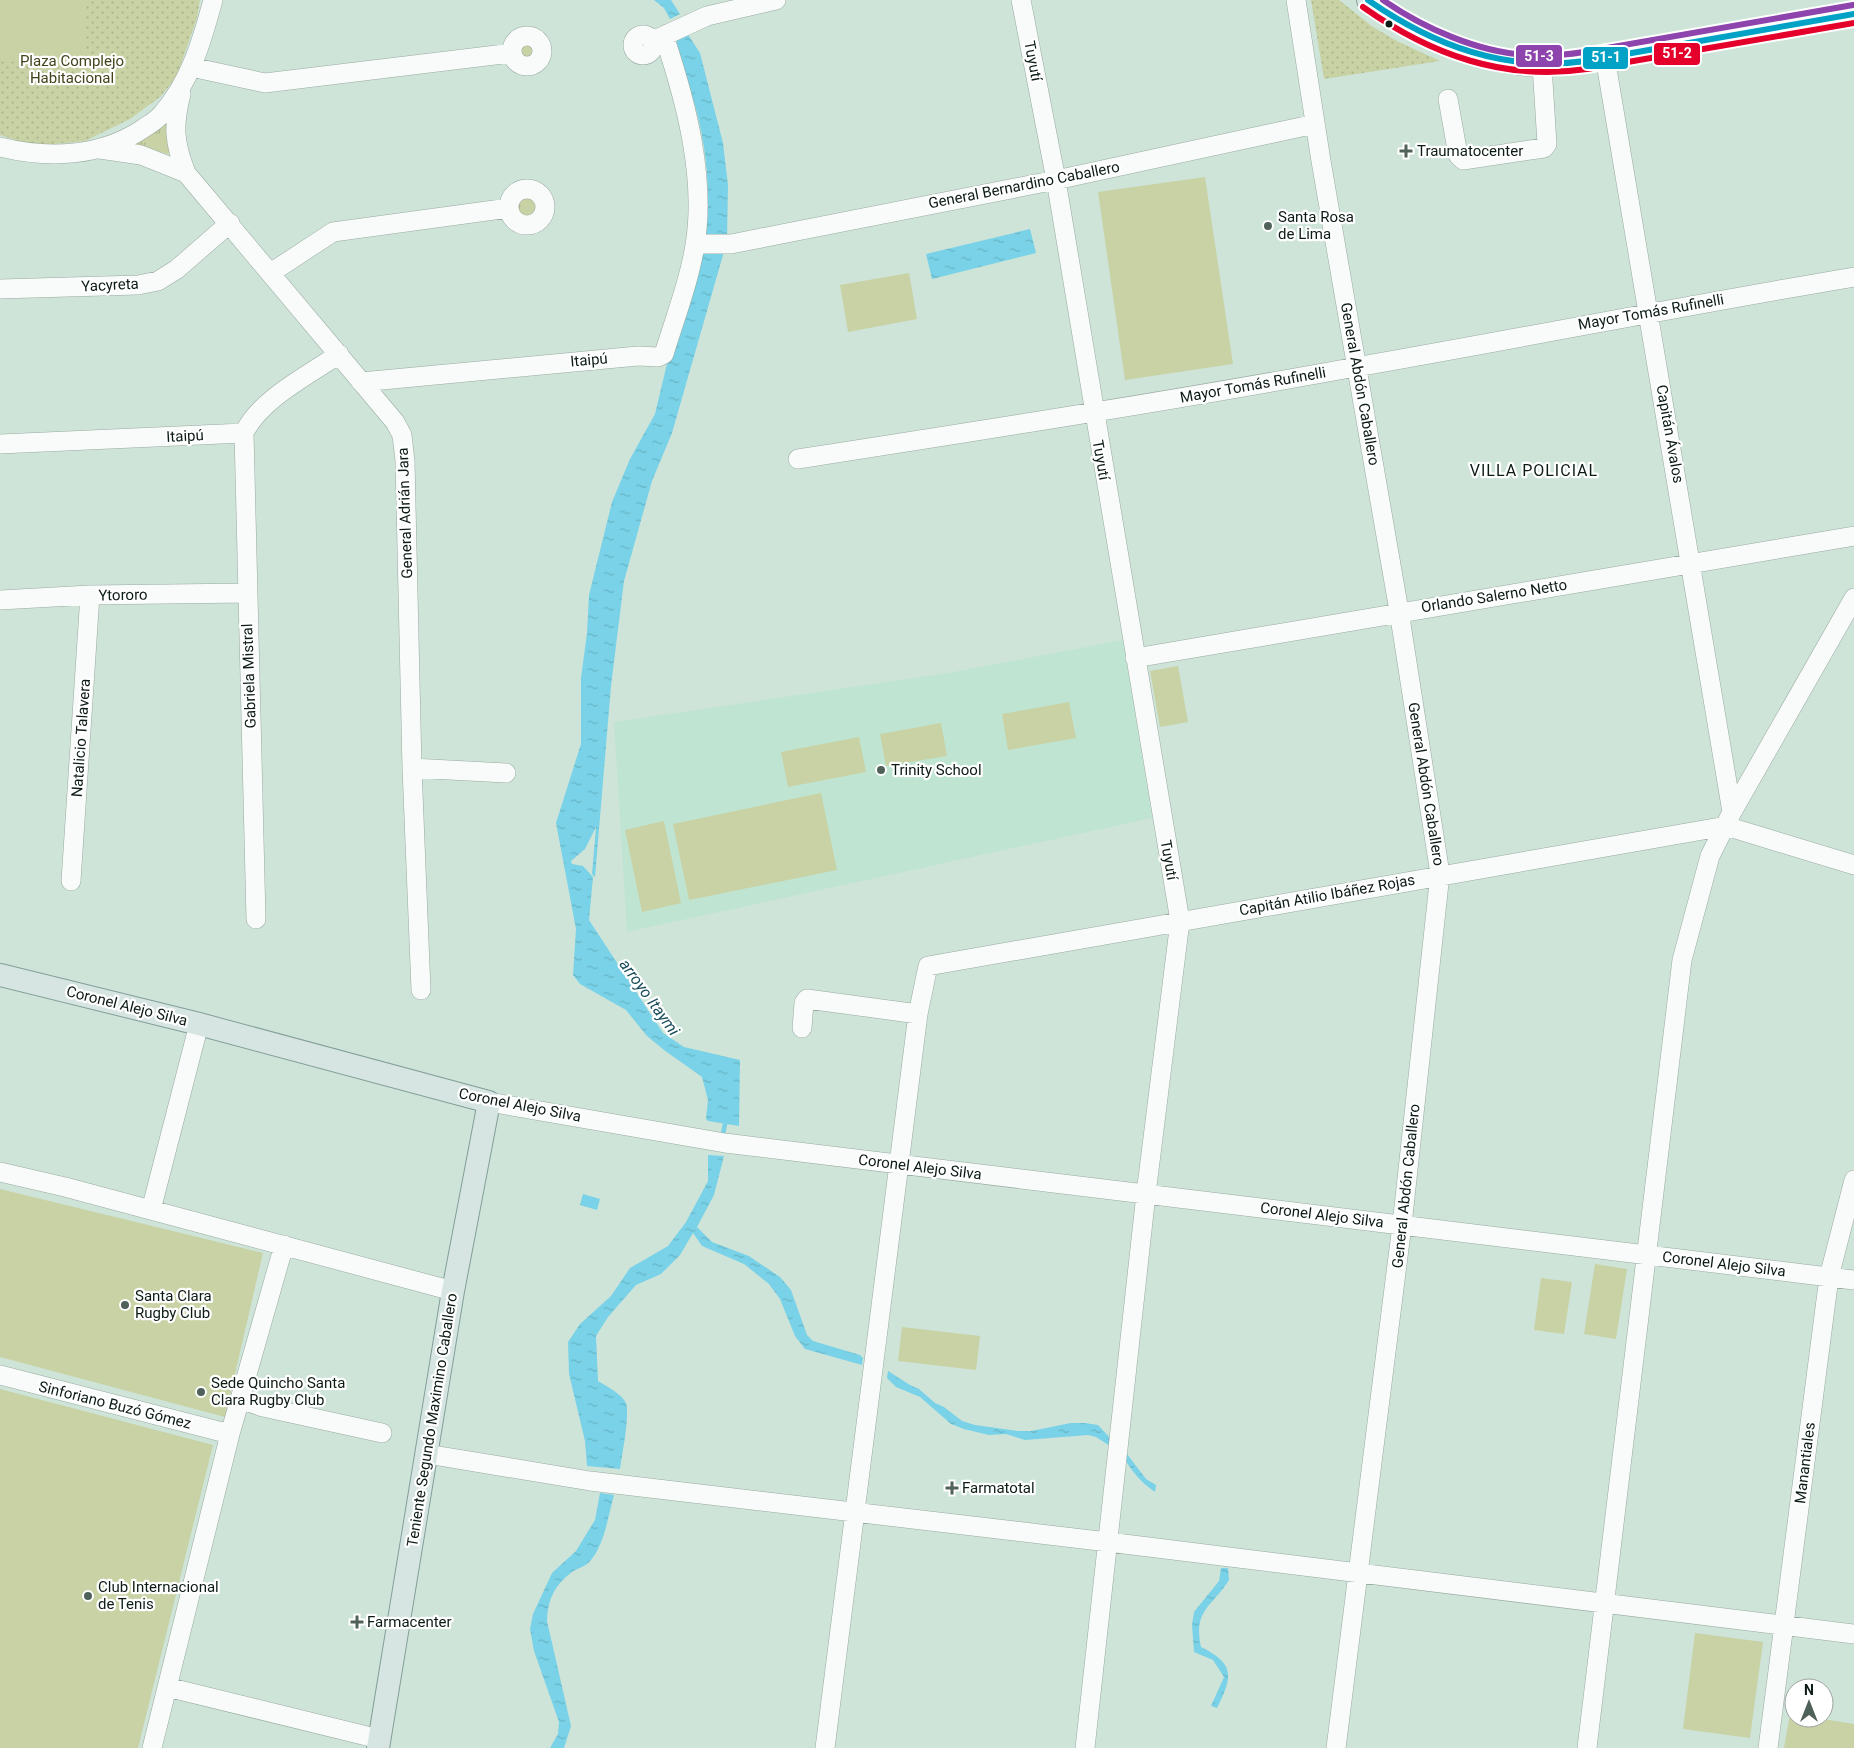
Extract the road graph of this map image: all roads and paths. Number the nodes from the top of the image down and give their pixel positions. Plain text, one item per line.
1 (213, 0) edge
2 (776, 0) edge
3 (1021, 0) edge
4 (1296, 0) edge
5 (1368, 0) edge
6 (738, 3) edge
7 (1854, 14) edge
8 (512, 53) dead end
9 (1605, 57) junction
10 (1542, 65) junction
11 (191, 67) junction
12 (183, 85) junction
13 (1448, 99) dead end
14 (1315, 124) junction
15 (0, 147) edge
16 (100, 149) junction
17 (186, 173) junction
18 (1056, 180) junction
19 (509, 208) dead end
20 (230, 223) junction
21 (696, 244) junction
22 (272, 272) junction
23 (1854, 277) edge
24 (0, 289) edge
25 (1649, 312) junction
26 (339, 354) junction
27 (1356, 367) junction
28 (361, 382) junction
29 (1093, 412) junction
30 (244, 433) junction
31 (0, 444) edge
32 (798, 459) dead end
33 (1854, 536) edge
34 (1692, 564) junction
35 (246, 593) junction
36 (90, 595) junction
37 (1854, 598) edge
38 (0, 600) edge
39 (1400, 611) junction
40 (1849, 619) edge
41 (1135, 658) junction
42 (412, 768) junction
43 (506, 773) dead end
44 (1729, 819) junction
45 (1854, 865) edge
46 (1440, 874) junction
47 (71, 881) dead end
48 (256, 919) dead end
49 (1180, 921) junction
50 (0, 975) edge
51 (421, 990) dead end
52 (918, 1014) junction
53 (199, 1024) junction
54 (802, 1028) dead end
55 (490, 1102) junction
56 (899, 1164) junction
57 (0, 1172) edge
58 (1854, 1180) edge
59 (1146, 1194) junction
60 (151, 1210) junction
61 (1402, 1225) junction
62 (284, 1245) junction
63 (1646, 1254) junction
64 (1829, 1276) junction
65 (1854, 1280) edge
66 (453, 1291) junction
67 (0, 1375) edge
68 (240, 1399) junction
69 (230, 1434) junction
70 (382, 1434) dead end
71 (427, 1454) junction
72 (855, 1512) junction
73 (1108, 1542) junction
74 (1357, 1572) junction
75 (1605, 1603) junction
76 (1784, 1626) junction
77 (1854, 1634) edge
78 (167, 1687) junction
79 (379, 1744) edge
80 (152, 1748) edge
81 (825, 1748) edge
82 (1085, 1748) edge
83 (1336, 1748) edge
84 (1587, 1748) edge
85 (1768, 1748) edge

1 - 11 street
2 - 6 street
3 - 18 street, Tuyutí
4 - 14 street, General Abdón Caballero
5 - 10 main road
6 - 21 street
7 - 9 main road
8 - 11 street
9 - 10 main road
9 - 25 street, Capitán Ávalos
10 - 13 street
11 - 12 street
12 - 16 street
12 - 17 street
14 - 18 street, General Bernardino Caballero
14 - 27 street, General Abdón Caballero
15 - 16 street
16 - 17 street, General Adrián Jara
17 - 20 street, General Adrián Jara
18 - 21 street, General Bernardino Caballero
18 - 29 street, Tuyutí
19 - 22 street
20 - 22 street, General Adrián Jara
20 - 24 street, Yacyreta
21 - 28 street, Itaipú
22 - 26 street, General Adrián Jara
23 - 25 street, Mayor Tomás Rufinelli
25 - 27 street, Mayor Tomás Rufinelli
25 - 34 street, Capitán Ávalos
26 - 28 street, General Adrián Jara
26 - 30 street
27 - 29 street, Mayor Tomás Rufinelli
27 - 39 street, General Abdón Caballero
28 - 42 street, General Adrián Jara
29 - 32 street, Mayor Tomás Rufinelli
29 - 41 street, Tuyutí
30 - 31 street, Itaipú
30 - 35 street, Gabriela Mistral
33 - 34 street, Orlando Salerno Netto
34 - 39 street, Orlando Salerno Netto
34 - 44 street, Capitán Ávalos
35 - 36 street, Ytororo
35 - 48 street, Gabriela Mistral
36 - 38 street, Ytororo
36 - 47 street, Natalicio Talavera
37 - 40 street
39 - 41 street, Orlando Salerno Netto
39 - 46 street, General Abdón Caballero
40 - 44 street
41 - 49 street, Tuyutí
42 - 43 street
42 - 51 street, General Adrián Jara
44 - 45 street
44 - 46 street, Capitán Atilio Ibáñez Rojas
44 - 63 street
46 - 49 street, Capitán Atilio Ibáñez Rojas
46 - 61 street, General Abdón Caballero
49 - 52 street, Capitán Atilio Ibáñez Rojas
49 - 59 street, Tuyutí
50 - 53 main road, Coronel Alejo Silva
52 - 54 street
52 - 56 street
53 - 55 main road, Coronel Alejo Silva
53 - 60 street
55 - 56 street, Coronel Alejo Silva
55 - 66 main road, Teniente Segundo Maximino Caballero
56 - 59 street, Coronel Alejo Silva
56 - 72 street
57 - 60 street
58 - 64 street, Manantiales
59 - 61 street, Coronel Alejo Silva
59 - 73 street, Tuyutí
60 - 62 street
61 - 63 street, Coronel Alejo Silva
61 - 74 street, General Abdón Caballero
62 - 66 street
62 - 68 street
63 - 64 street, Coronel Alejo Silva
63 - 75 street
64 - 65 street, Coronel Alejo Silva
64 - 76 street, Manantiales
66 - 71 main road, Teniente Segundo Maximino Caballero
67 - 69 street, Sinforiano Buzó Gómez
68 - 69 street
68 - 70 street
69 - 78 street
71 - 72 street
71 - 79 main road, Teniente Segundo Maximino Caballero
72 - 73 street
72 - 81 street
73 - 74 street
73 - 82 street, Tuyutí
74 - 75 street
74 - 83 street, General Abdón Caballero
75 - 76 street
75 - 84 street
76 - 77 street
76 - 85 street, Manantiales
78 - 79 street
78 - 80 street

